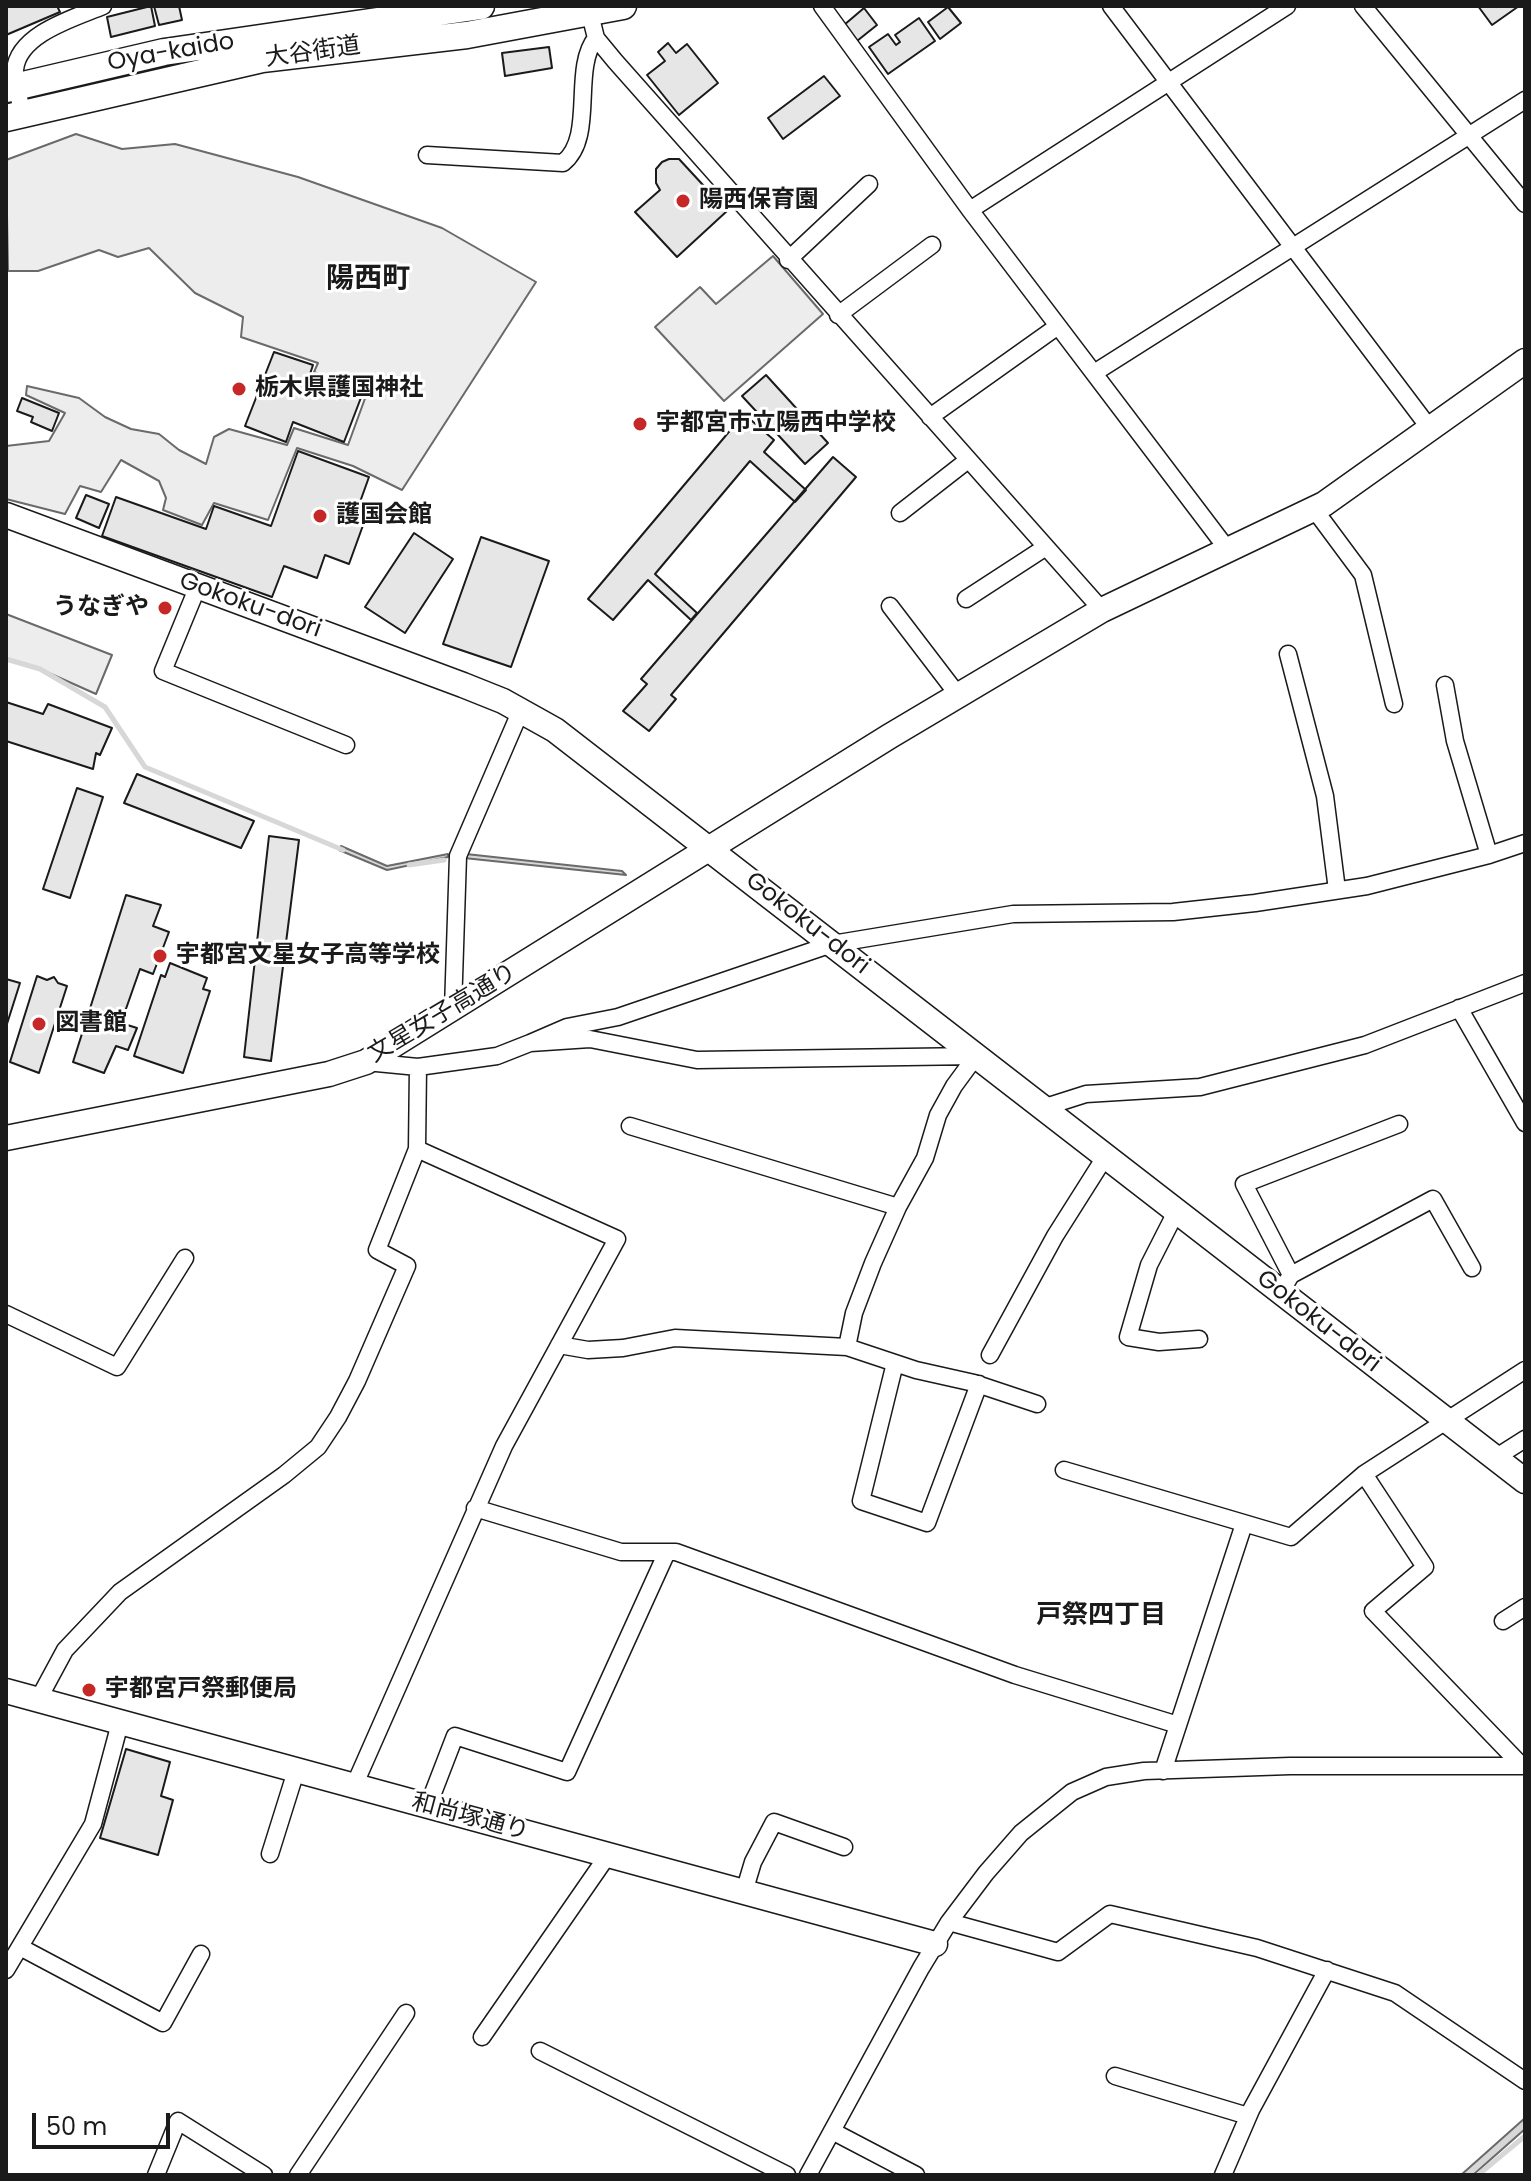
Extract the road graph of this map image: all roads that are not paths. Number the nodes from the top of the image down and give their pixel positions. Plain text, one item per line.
1 (103, 6) edge
2 (481, 6) edge
3 (623, 6) edge
4 (822, 6) edge
5 (1111, 6) edge
6 (1287, 6) edge
7 (1363, 6) edge
8 (591, 19) edge
9 (1168, 81) junction
10 (11, 87) edge
11 (1525, 100) edge
12 (15, 116) edge
13 (1469, 134) junction
14 (427, 155) dead end
15 (869, 184) dead end
16 (1525, 204) edge
17 (970, 210) junction
18 (932, 245) dead end
19 (1293, 247) junction
20 (788, 260) junction
21 (838, 315) junction
22 (1058, 326) junction
23 (1525, 361) edge
24 (1094, 373) junction
25 (930, 417) junction
26 (1431, 430) junction
27 (968, 460) junction
28 (1314, 509) junction
29 (900, 513) dead end
30 (6, 515) edge
31 (1046, 547) junction
32 (1228, 550) junction
33 (198, 586) junction
34 (966, 599) dead end
35 (890, 606) dead end
36 (1102, 610) junction
37 (1288, 654) dead end
38 (1445, 685) dead end
39 (958, 695) junction
40 (1394, 704) dead end
41 (521, 710) junction
42 (346, 745) dead end
43 (1525, 843) edge
44 (711, 849) junction
45 (1489, 855) junction
46 (1337, 890) junction
47 (832, 944) junction
48 (1525, 983) edge
49 (1459, 1008) junction
50 (453, 1009) junction
51 (530, 1043) junction
52 (976, 1056) junction
53 (366, 1062) junction
54 (418, 1067) junction
55 (1042, 1108) junction
56 (1525, 1123) edge
57 (1399, 1124) dead end
58 (630, 1126) dead end
59 (6, 1138) edge
60 (417, 1149) junction
61 (1105, 1157) junction
62 (898, 1207) junction
63 (1176, 1212) junction
64 (185, 1258) dead end
65 (1472, 1268) dead end
66 (1285, 1284) junction
67 (6, 1314) edge
68 (1199, 1339) dead end
69 (559, 1345) junction
70 (847, 1347) junction
71 (990, 1355) dead end
72 (895, 1363) junction
73 (1525, 1370) edge
74 (979, 1384) junction
75 (1037, 1404) dead end
76 (1445, 1420) junction
77 (1525, 1439) edge
78 (1495, 1458) junction
79 (1064, 1470) dead end
80 (1364, 1474) junction
81 (1525, 1481) edge
82 (475, 1508) junction
83 (1244, 1524) junction
84 (667, 1552) junction
85 (1525, 1607) edge
86 (1503, 1621) dead end
87 (6, 1691) edge
88 (38, 1700) junction
89 (120, 1723) junction
90 (1178, 1725) junction
91 (1523, 1766) edge
92 (296, 1771) junction
93 (1163, 1771) junction
94 (354, 1786) junction
95 (428, 1806) junction
96 (844, 1847) dead end
97 (270, 1854) dead end
98 (608, 1855) junction
99 (744, 1892) junction
100 (949, 1922) junction
101 (935, 1944) junction
102 (20, 1947) junction
103 (201, 1954) dead end
104 (6, 1970) edge
105 (1327, 1970) junction
106 (406, 2013) dead end
107 (482, 2037) dead end
108 (540, 2051) dead end
109 (1115, 2076) dead end
110 (1525, 2081) edge
111 (1248, 2116) junction
112 (832, 2131) junction
113 (1227, 2173) edge
114 (156, 2175) edge
115 (264, 2175) edge
116 (298, 2175) edge
117 (787, 2175) edge
118 (808, 2175) edge
119 (916, 2175) edge

1 - 10 street
2 - 10 main road, Oya-kaido
3 - 8 main road, 大谷街道
4 - 17 street
5 - 9 street
6 - 9 street
7 - 13 street
8 - 12 main road, 大谷街道
8 - 14 street
8 - 20 street
9 - 17 street
9 - 19 street
10 - 12 street
11 - 13 street
13 - 16 street
13 - 19 street
15 - 20 street
17 - 22 street
18 - 21 street
19 - 24 street
19 - 26 street
20 - 21 street
21 - 25 street
22 - 24 street
22 - 25 street
23 - 26 street, 文星女子高通り
24 - 32 street
25 - 27 street
26 - 28 street, 文星女子高通り
27 - 29 street
27 - 31 street
28 - 32 street, 文星女子高通り
28 - 40 street
30 - 33 street, Gokoku-dori
31 - 34 street
31 - 36 street
32 - 36 street, 文星女子高通り
33 - 41 street, Gokoku-dori
33 - 42 street
35 - 39 street
36 - 39 street, 文星女子高通り
37 - 46 street
38 - 45 street
39 - 44 street, 文星女子高通り
41 - 44 street, Gokoku-dori
41 - 50 street
43 - 45 street
44 - 47 street, Gokoku-dori
44 - 50 street, 文星女子高通り
45 - 46 street
46 - 47 street
47 - 51 street
47 - 52 street, Gokoku-dori
48 - 49 street
49 - 55 street
49 - 56 street
50 - 53 street, 文星女子高通り
51 - 52 street
51 - 54 street
52 - 55 street, Gokoku-dori
52 - 62 street
53 - 54 street
53 - 59 street, 文星女子高通り
54 - 60 street
55 - 61 street, Gokoku-dori
57 - 66 street
58 - 62 street
60 - 69 street
60 - 88 street
61 - 63 street, Gokoku-dori
61 - 71 street
62 - 70 street
63 - 66 street, Gokoku-dori
63 - 68 street
64 - 67 street
65 - 66 street
66 - 76 street, Gokoku-dori
69 - 70 street
69 - 82 street
70 - 72 street
72 - 74 street
72 - 74 street
73 - 76 street
74 - 75 street
76 - 78 street, Gokoku-dori
76 - 80 street
77 - 78 street
78 - 81 street, Gokoku-dori
79 - 83 street
80 - 83 street
80 - 91 street
82 - 84 street
82 - 94 street
83 - 90 street
84 - 90 street
84 - 95 street
85 - 86 street
87 - 88 street, 和尚塚通り
88 - 89 street, 和尚塚通り
89 - 92 street, 和尚塚通り
89 - 102 street
90 - 93 street
91 - 93 street
92 - 94 street, 和尚塚通り
92 - 97 street
93 - 100 street
94 - 95 street, 和尚塚通り
95 - 98 street, 和尚塚通り
96 - 99 street
98 - 99 street, 和尚塚通り
98 - 107 street
99 - 101 street, 和尚塚通り
100 - 101 street
100 - 105 street
101 - 112 street
102 - 103 street
102 - 104 street
105 - 110 street
105 - 111 street
106 - 116 street
108 - 117 street
109 - 111 street
111 - 113 street
112 - 118 street
112 - 119 street
114 - 115 street

